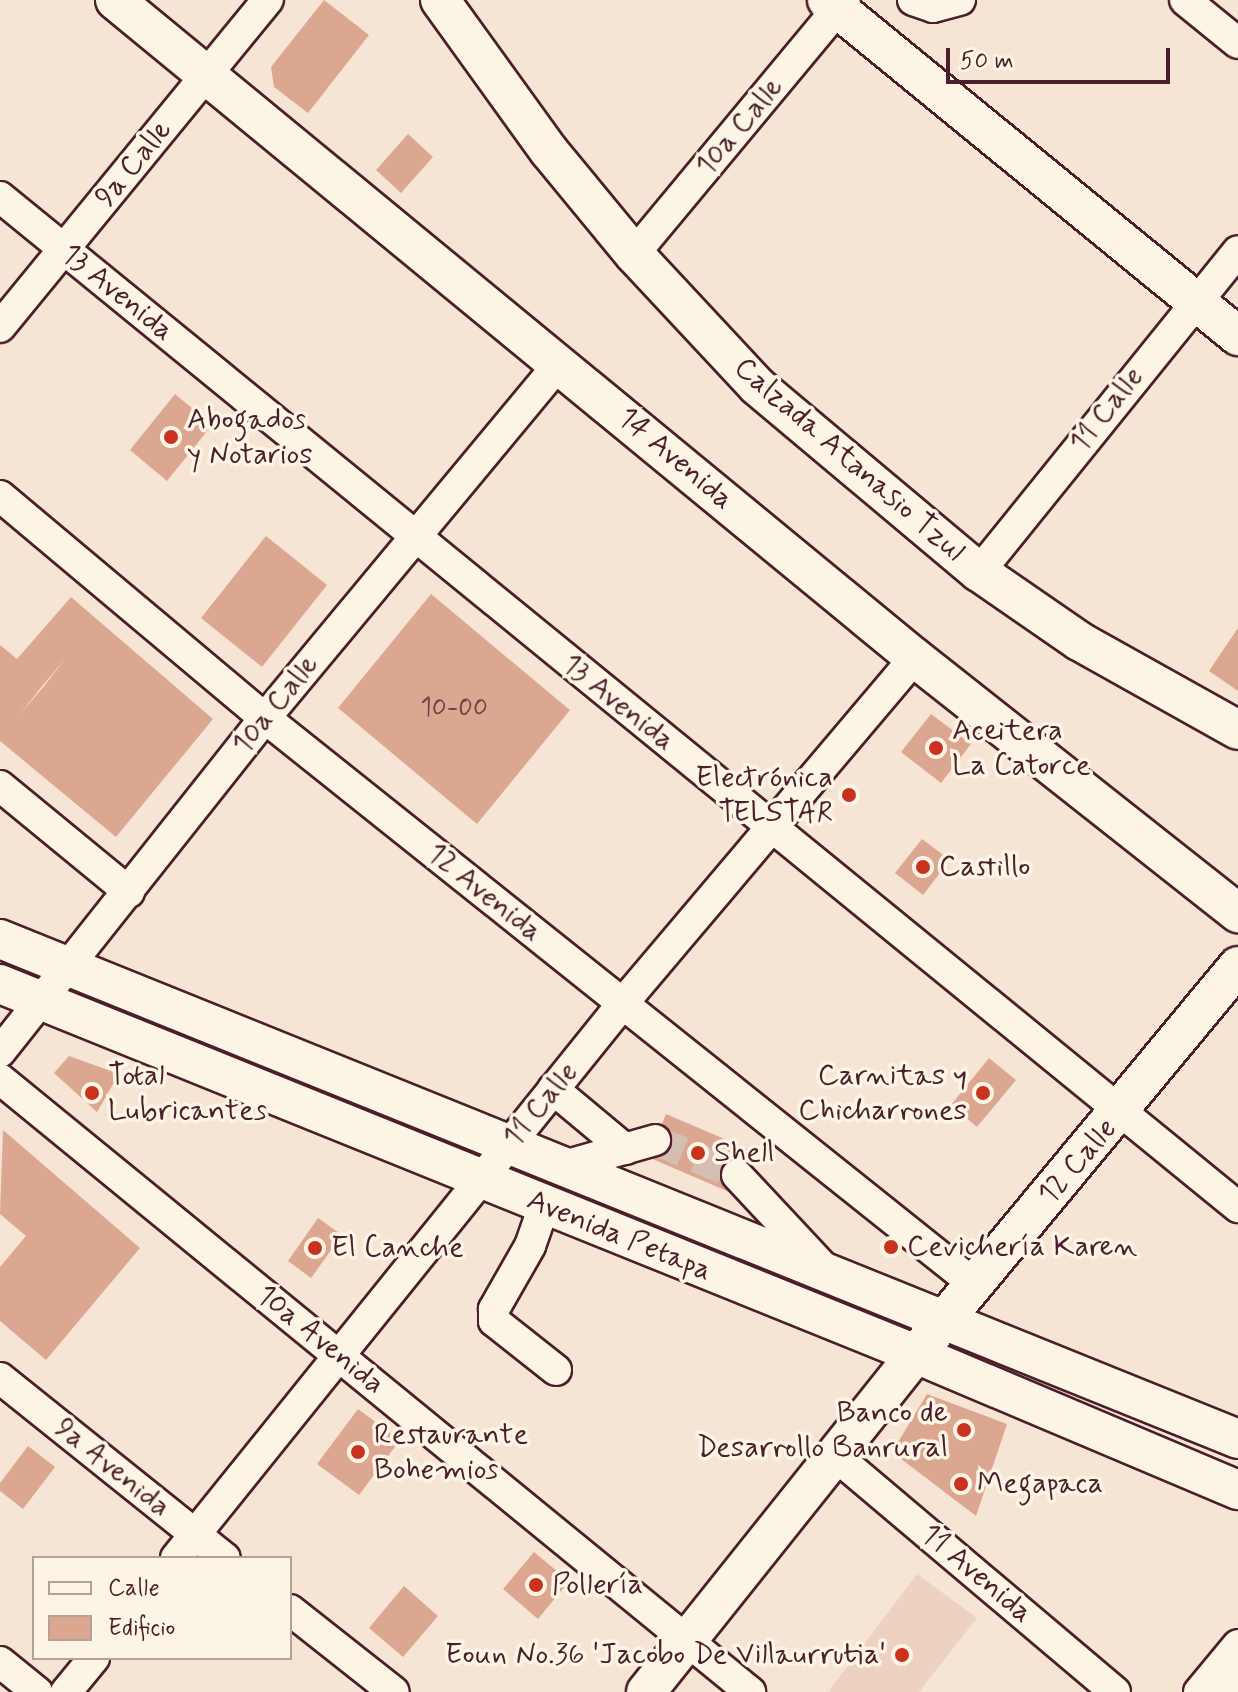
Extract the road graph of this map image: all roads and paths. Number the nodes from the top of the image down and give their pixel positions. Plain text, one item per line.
1 (115, 0) edge
2 (268, 0) edge
3 (440, 0) edge
4 (913, 0) edge
5 (960, 0) edge
6 (1185, 0) edge
7 (836, 3) edge
8 (1238, 43) edge
9 (206, 75) junction
10 (0, 197) edge
11 (64, 249) junction
12 (1238, 251) edge
13 (634, 254) junction
14 (1194, 301) junction
15 (0, 327) edge
16 (1238, 336) edge
17 (560, 363) junction
18 (0, 496) edge
19 (414, 537) junction
20 (979, 572) junction
21 (915, 658) junction
22 (265, 718) junction
23 (1238, 730) edge
24 (0, 786) edge
25 (774, 830) junction
26 (129, 892) junction
27 (1238, 913) edge
28 (0, 939) edge
29 (1238, 966) edge
30 (70, 967) junction
31 (0, 984) edge
32 (44, 1001) junction
33 (623, 1003) junction
34 (0, 1052) edge
35 (0, 1079) edge
36 (553, 1089) junction
37 (1121, 1113) junction
38 (655, 1140) tunnel mouth
39 (507, 1146) junction
40 (625, 1149) junction
41 (557, 1168) junction
42 (737, 1175) tunnel mouth
43 (483, 1181) junction
44 (544, 1206) junction
45 (1238, 1207) edge
46 (826, 1271) junction
47 (974, 1284) junction
48 (944, 1320) junction
49 (916, 1354) junction
50 (341, 1357) junction
51 (556, 1370) dead end
52 (0, 1378) edge
53 (1238, 1439) edge
54 (837, 1457) junction
55 (1238, 1490) edge
56 (195, 1534) junction
57 (178, 1556) edge
58 (222, 1556) edge
59 (292, 1612) edge
60 (688, 1640) junction
61 (1238, 1645) edge
62 (92, 1660) edge
63 (0, 1662) edge
64 (1238, 1684) edge
65 (37, 1692) edge
66 (66, 1692) edge
67 (394, 1692) edge
68 (646, 1692) edge
69 (750, 1692) edge
70 (1115, 1692) edge
71 (1199, 1692) edge
72 (1231, 1692) edge

1 - 9 main road, 14 Avenida
2 - 9 street, 9a Calle
3 - 13 main road, Calzada Atanasio Tzul
4 - 5 street
6 - 8 street
7 - 13 street, 10a Calle
7 - 14 main road
9 - 11 street, 9a Calle
9 - 17 main road, 14 Avenida
10 - 11 street, 13 Avenida
11 - 15 street, 9a Calle
11 - 19 street, 13 Avenida
12 - 14 street, 11 Calle
13 - 20 main road, Calzada Atanasio Tzul
14 - 16 main road
14 - 20 street, 11 Calle
17 - 19 street, 10a Calle
17 - 21 main road, 14 Avenida
18 - 22 street, 12 Avenida
19 - 22 street, 10a Calle
19 - 25 street, 13 Avenida
20 - 23 main road, Calzada Atanasio Tzul
21 - 25 street, 11 Calle
21 - 27 main road, 14 Avenida
22 - 26 street, 10a Calle
22 - 33 street, 12 Avenida
24 - 26 street
25 - 33 street, 11 Calle
25 - 37 street, 13 Avenida
26 - 30 street, 10a Calle
28 - 30 main road, Avenida Petapa
29 - 37 main road, 12 Calle
30 - 32 street, 10a Calle
30 - 39 main road, Avenida Petapa
31 - 32 main road, Avenida Petapa
32 - 34 street, 10a Calle
32 - 43 main road, Avenida Petapa
33 - 36 street, 11 Calle
33 - 47 street, 12 Avenida
35 - 50 street, 10a Avenida
36 - 39 street, 11 Calle
36 - 40 street
37 - 45 street, 13 Avenida
37 - 47 main road, 12 Calle
38 - 40 street
39 - 41 main road, Avenida Petapa
39 - 43 street, 11 Calle
40 - 41 street
41 - 46 main road, Avenida Petapa
42 - 46 street
43 - 44 main road, Avenida Petapa
43 - 50 street, 11 Calle
44 - 49 main road, Avenida Petapa
44 - 51 street
46 - 48 main road, Avenida Petapa
47 - 48 main road, 12 Calle
48 - 49 main road, 12 Calle
48 - 53 main road, Avenida Petapa
49 - 54 main road, 12 Calle
49 - 55 main road, Avenida Petapa
50 - 56 street, 11 Calle
50 - 60 street, 10a Avenida
52 - 56 street, 9a Avenida
54 - 60 main road, 12 Calle
54 - 70 street, 11 Avenida
56 - 57 street, 11 Calle
56 - 58 street, 9a Avenida
59 - 67 street
60 - 68 main road, 12 Calle
60 - 69 street, 10a Avenida
61 - 71 street
62 - 66 street
63 - 65 street
64 - 72 main road

